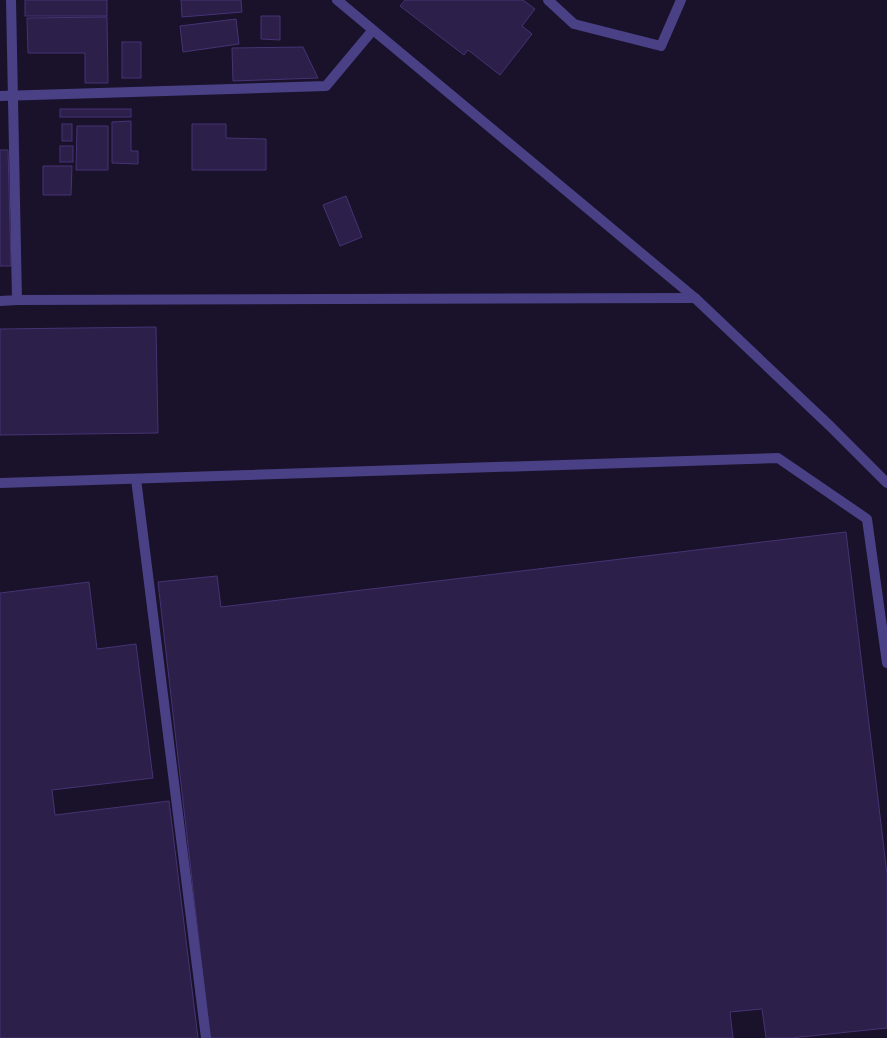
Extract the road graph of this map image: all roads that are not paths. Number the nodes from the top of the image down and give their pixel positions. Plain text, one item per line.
1 (11, 0) edge
2 (337, 0) edge
3 (548, 0) edge
4 (681, 0) edge
5 (372, 31) junction
6 (13, 95) junction
7 (0, 96) edge
8 (695, 298) junction
9 (17, 300) junction
10 (0, 301) edge
11 (136, 479) junction
12 (887, 483) edge
13 (0, 484) edge
14 (887, 663) edge
15 (206, 1038) edge

1 - 6 street
2 - 5 street
3 - 4 street
5 - 6 street
5 - 8 street
6 - 7 street
6 - 9 street
8 - 9 street
8 - 12 street
9 - 10 street
11 - 13 street
11 - 14 street
11 - 15 street

